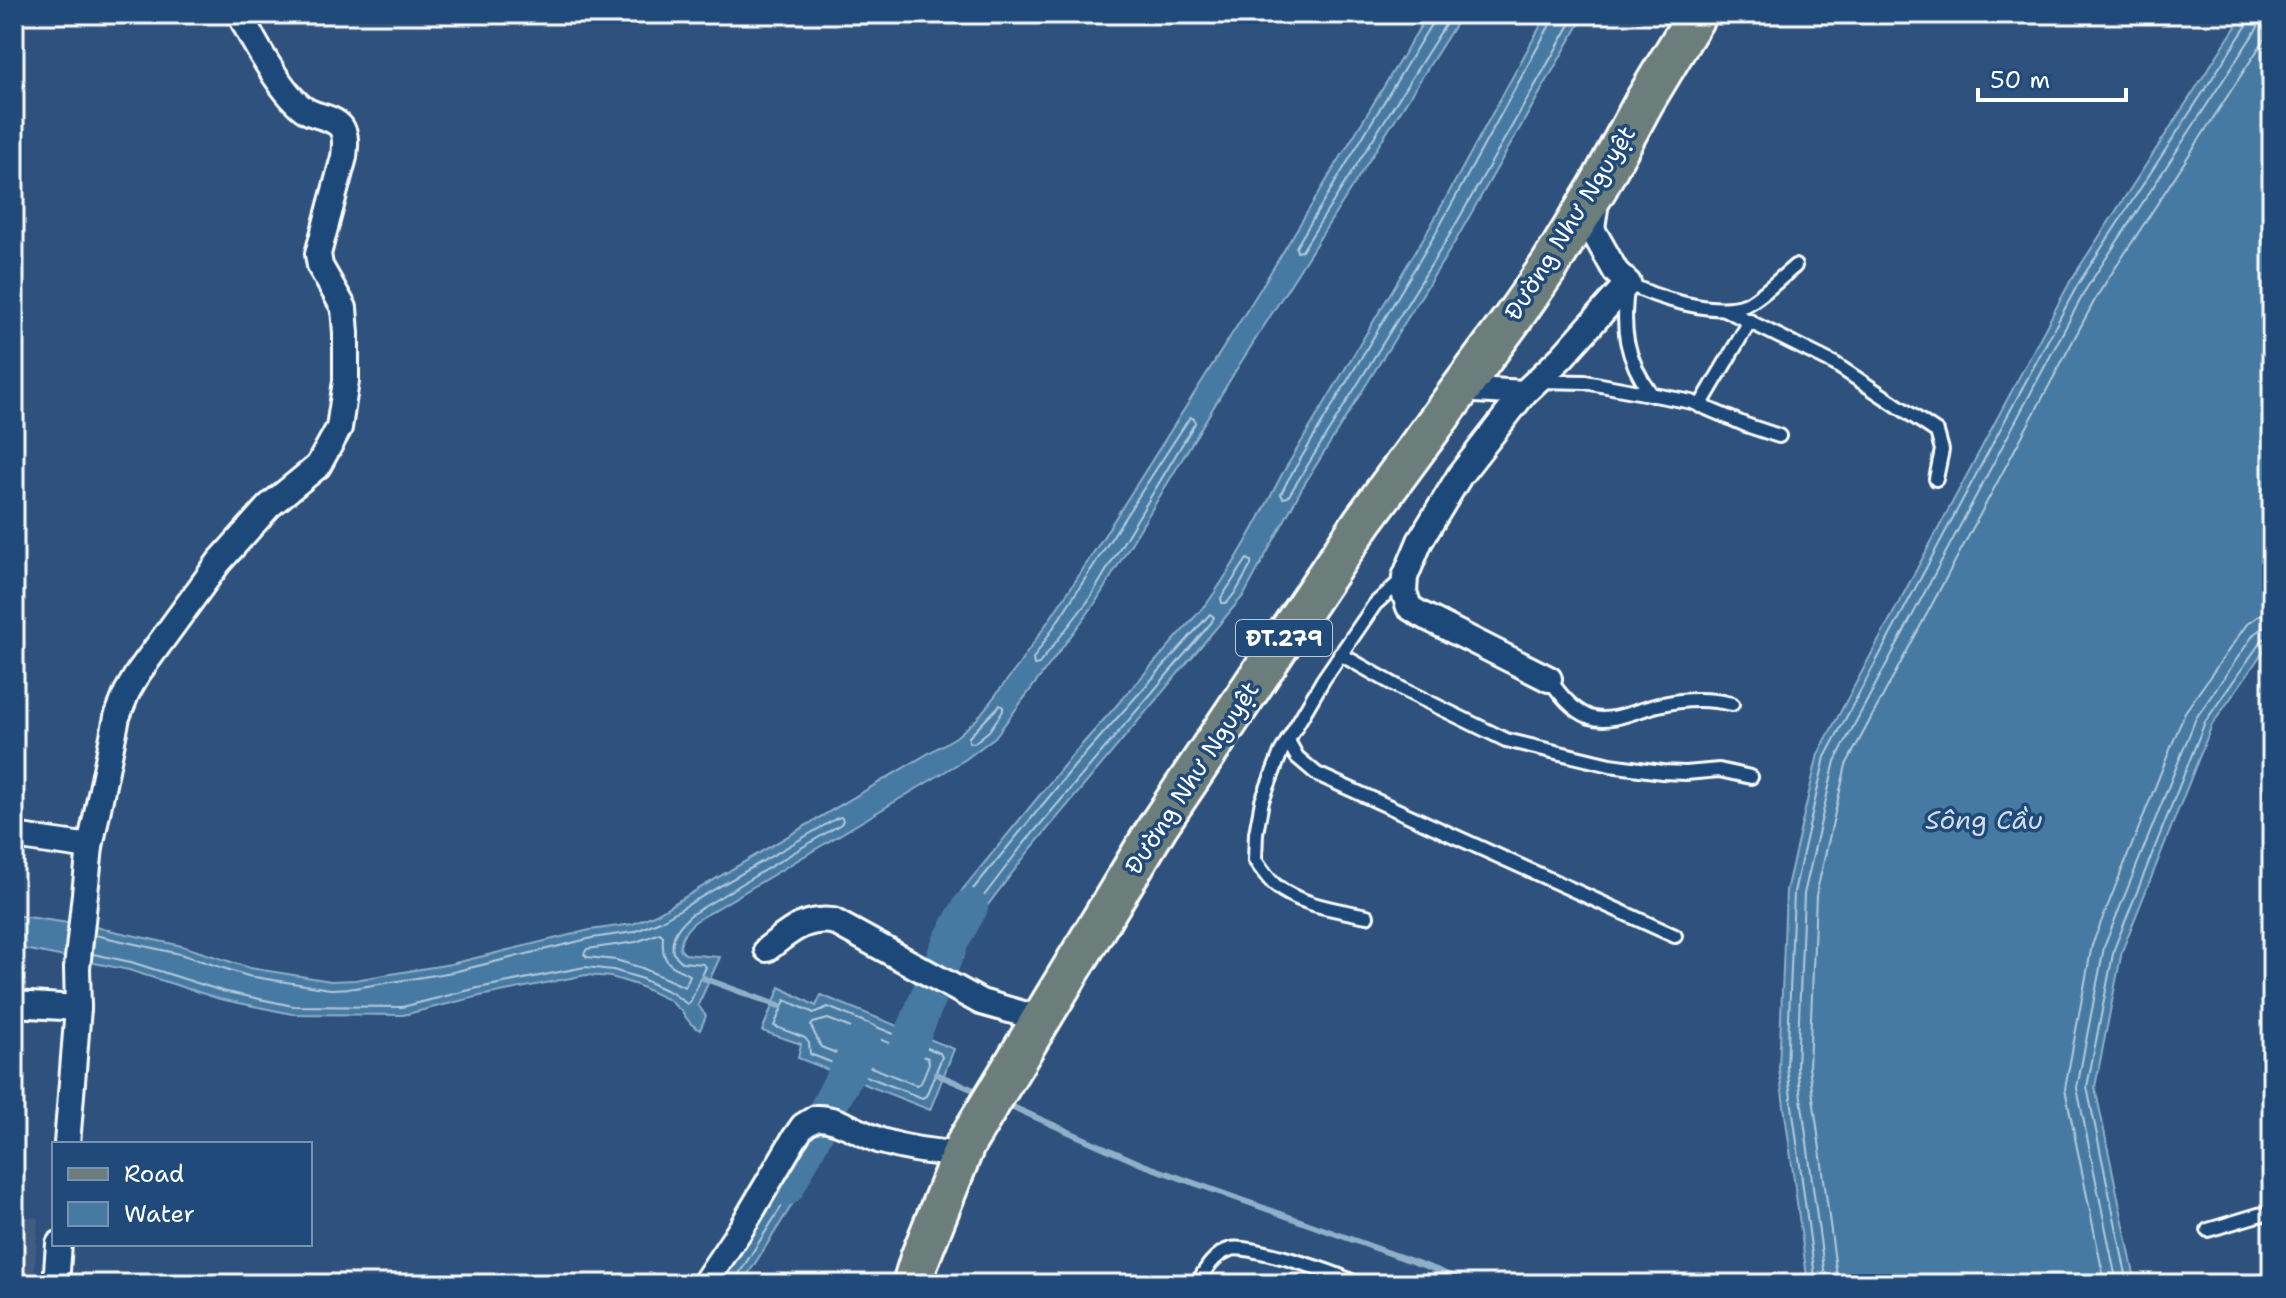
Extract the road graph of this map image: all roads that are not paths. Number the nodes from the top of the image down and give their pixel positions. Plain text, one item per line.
1 (240, 14) edge
2 (1697, 14) edge
3 (1598, 187) junction
4 (1795, 266) dead end
5 (1628, 283) junction
6 (1724, 309) junction
7 (1750, 321) junction
8 (1530, 387) junction
9 (1459, 389) junction
10 (1652, 395) junction
11 (1700, 406) junction
12 (1779, 436) dead end
13 (1936, 479) dead end
14 (1405, 577) junction
15 (1340, 654) junction
16 (1549, 679) joint
17 (1732, 704) dead end
18 (1288, 741) junction
19 (1751, 777) dead end
20 (14, 836) edge
21 (90, 847) junction
22 (1367, 916) dead end
23 (1675, 936) dead end
24 (767, 949) dead end
25 (14, 1004) edge
26 (78, 1008) junction
27 (1041, 1019) junction
28 (67, 1142) edge
29 (961, 1154) junction
30 (2272, 1213) edge
31 (2208, 1230) dead end
32 (59, 1246) edge
33 (56, 1284) edge
34 (704, 1284) edge
35 (912, 1284) edge
36 (1197, 1284) edge
37 (1356, 1284) edge

1 - 21 street
2 - 3 main road, Đường Như Nguyệt / ĐT.279
3 - 5 street
3 - 9 main road, Đường Như Nguyệt / ĐT.279
4 - 6 lane
5 - 6 lane
5 - 8 street
5 - 10 lane
6 - 7 lane
7 - 11 lane
7 - 13 lane
8 - 9 street
8 - 10 lane
8 - 14 street
9 - 27 main road, Đường Như Nguyệt / ĐT.279
10 - 11 lane
11 - 12 lane
14 - 15 lane
14 - 16 street
15 - 18 lane
15 - 19 lane
16 - 17 lane
18 - 22 lane
18 - 23 lane
20 - 21 street
21 - 26 street
24 - 27 street
25 - 26 street
26 - 28 street
27 - 29 main road, Đường Như Nguyệt / ĐT.279
29 - 34 street
29 - 35 main road, Đường Như Nguyệt / ĐT.279
30 - 31 lane
32 - 33 street
36 - 37 lane

